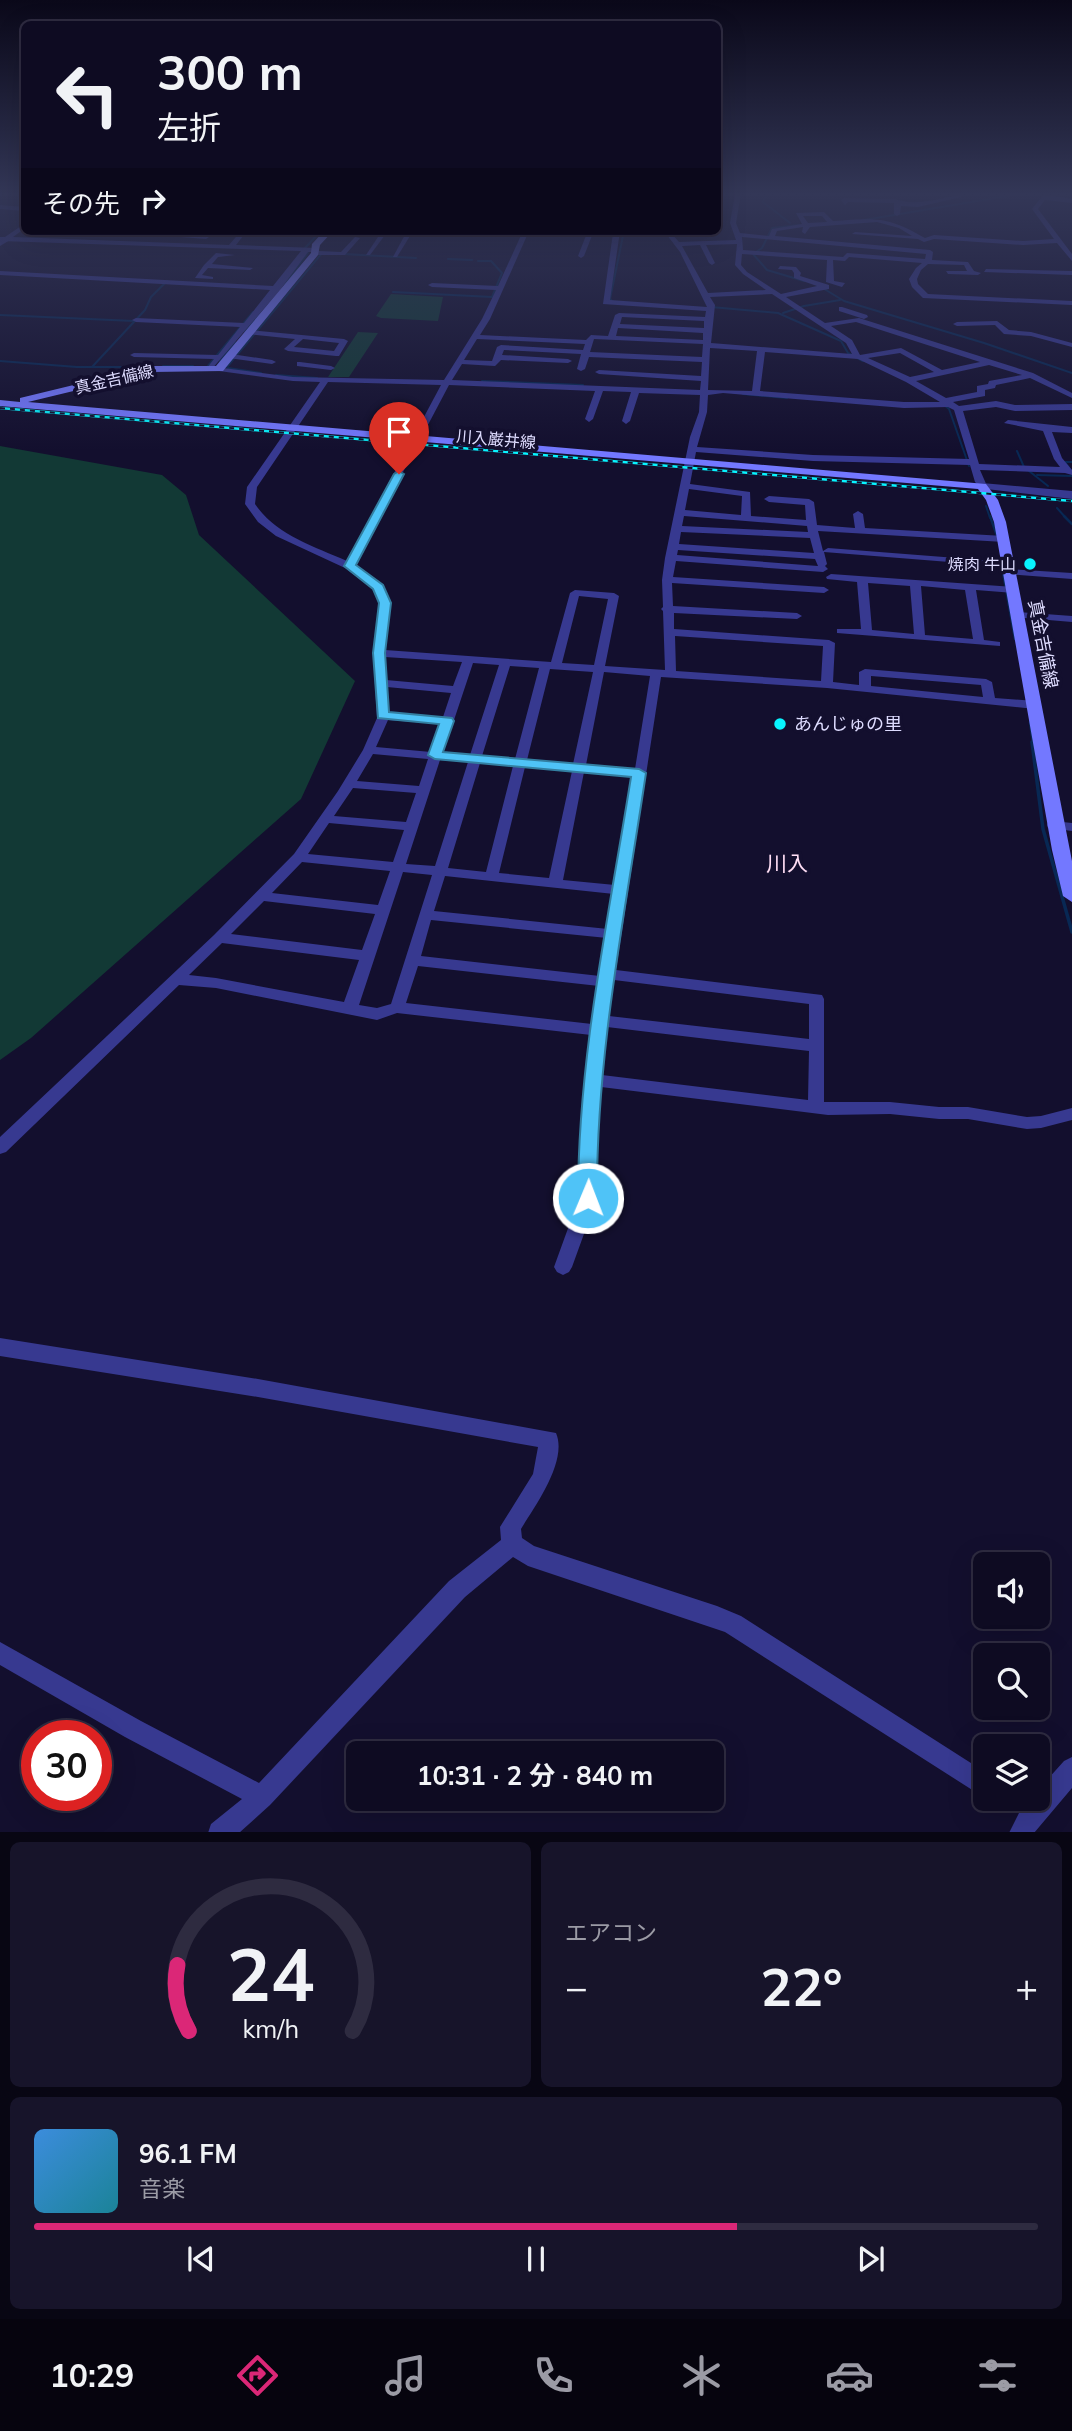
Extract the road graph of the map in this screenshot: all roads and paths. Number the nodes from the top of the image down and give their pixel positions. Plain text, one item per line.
1 (114, 279) edge
2 (282, 279) edge
3 (291, 279) edge
4 (501, 279) edge
5 (609, 279) edge
6 (696, 279) edge
7 (757, 279) edge
8 (803, 279) edge
9 (830, 279) edge
10 (913, 279) edge
11 (761, 283) junction
12 (733, 284) dead end
13 (223, 285) junction
14 (432, 285) dead end
15 (698, 285) junction
16 (710, 285) dead end
17 (842, 285) dead end
18 (275, 288) junction
19 (497, 288) junction
20 (778, 294) junction
21 (704, 295) junction
22 (214, 296) dead end
23 (1072, 303) edge
24 (711, 307) junction
25 (842, 309) dead end
26 (708, 319) junction
27 (871, 319) junction
28 (136, 320) dead end
29 (859, 321) junction
30 (882, 322) dead end
31 (957, 324) dead end
32 (825, 325) junction
33 (615, 326) junction
34 (252, 328) junction
35 (708, 331) junction
36 (345, 333) dead end
37 (301, 337) junction
38 (475, 337) junction
39 (611, 338) junction
40 (588, 342) junction
41 (707, 344) junction
42 (1072, 345) edge
43 (761, 349) junction
44 (585, 353) junction
45 (134, 355) dead end
46 (234, 356) junction
47 (216, 357) junction
48 (497, 357) junction
49 (859, 357) junction
50 (150, 358) junction
51 (121, 360) dead end
52 (706, 360) junction
53 (568, 361) dead end
54 (272, 362) dead end
55 (460, 362) junction
56 (990, 362) junction
57 (300, 364) dead end
58 (166, 367) junction
59 (215, 369) junction
60 (581, 369) dead end
61 (600, 372) dead end
62 (943, 374) junction
63 (1031, 375) junction
64 (324, 379) junction
65 (704, 379) junction
66 (909, 380) junction
67 (447, 382) junction
68 (1072, 382) edge
69 (1055, 387) junction
70 (600, 388) junction
71 (636, 390) junction
72 (706, 392) junction
73 (755, 393) junction
74 (1072, 396) edge
75 (951, 405) junction
76 (3, 406) edge
77 (1071, 408) edge
78 (589, 419) dead end
79 (626, 422) dead end
80 (1008, 423) dead end
81 (1047, 429) junction
82 (1072, 430) edge
83 (289, 432) junction
84 (415, 443) junction
85 (693, 449) junction
86 (972, 463) junction
87 (690, 467) junction
88 (1070, 472) edge
89 (686, 486) junction
90 (986, 491) junction
91 (1072, 495) edge
92 (769, 499) dead end
93 (786, 500) junction
94 (1072, 504) edge
95 (680, 513) junction
96 (858, 514) dead end
97 (747, 518) junction
98 (786, 521) junction
99 (676, 529) junction
100 (813, 529) junction
101 (842, 530) junction
102 (860, 531) junction
103 (999, 539) junction
104 (671, 552) junction
105 (842, 552) junction
106 (824, 554) junction
107 (349, 566) junction
108 (1005, 567) junction
109 (827, 573) junction
110 (1072, 576) edge
111 (862, 579) junction
112 (667, 580) junction
113 (915, 583) junction
114 (970, 587) junction
115 (1007, 590) junction
116 (666, 609) junction
117 (1018, 615) junction
118 (797, 616) dead end
119 (1072, 619) edge
120 (841, 631) dead end
121 (668, 632) junction
122 (867, 633) junction
123 (920, 638) junction
124 (979, 643) junction
125 (996, 644) dead end
126 (379, 653) junction
127 (468, 660) junction
128 (505, 663) junction
129 (550, 666) junction
130 (600, 670) junction
131 (656, 674) junction
132 (671, 675) junction
133 (381, 683) junction
134 (827, 685) junction
135 (865, 689) junction
136 (458, 690) junction
137 (990, 701) junction
138 (1029, 705) junction
139 (383, 716) junction
140 (447, 721) junction
141 (369, 750) junction
142 (435, 755) junction
143 (476, 759) junction
144 (520, 763) junction
145 (579, 768) junction
146 (639, 773) junction
147 (349, 783) junction
148 (423, 790) junction
149 (326, 819) junction
150 (1053, 825) junction
151 (411, 827) junction
152 (1072, 827) edge
153 (299, 857) junction
154 (397, 868) junction
155 (440, 872) junction
156 (491, 877) junction
157 (555, 884) junction
158 (620, 890) junction
159 (261, 896) junction
160 (1072, 896) edge
161 (383, 910) junction
162 (427, 915) junction
163 (613, 934) junction
164 (219, 938) junction
165 (367, 956) junction
166 (412, 960) junction
167 (607, 978) junction
168 (175, 979) junction
169 (350, 1008) junction
170 (397, 1008) junction
171 (599, 1025) junction
172 (816, 1046) junction
173 (593, 1080) junction
174 (816, 1107) junction
175 (1072, 1114) edge
176 (0, 1147) edge
177 (563, 1266) dead end
178 (0, 1347) edge
179 (512, 1544) junction
180 (0, 1653) edge
181 (1072, 1769) edge
182 (973, 1777) edge
183 (1050, 1796) edge
184 (262, 1797) junction
185 (1035, 1811) edge
186 (219, 1832) edge
187 (1021, 1832) edge

1 - 13 street
2 - 18 street
3 - 34 main road
4 - 19 street
5 - 24 street
6 - 15 street
7 - 11 street
8 - 20 street
9 - 17 street
10 - 23 street
11 - 12 street
11 - 20 street
13 - 18 street
13 - 22 street
14 - 19 street
15 - 16 street
15 - 21 street
18 - 34 street
19 - 38 street
20 - 21 street
20 - 32 street
21 - 24 street
24 - 26 street
25 - 27 street
26 - 33 street
26 - 35 street
27 - 29 street
27 - 30 street
28 - 34 street
29 - 32 street
29 - 56 street
31 - 42 street
32 - 49 street
33 - 35 street
33 - 39 street
34 - 36 street
34 - 37 street
34 - 46 main road
34 - 47 street
35 - 41 street
37 - 37 street
38 - 40 street
38 - 55 street
39 - 40 street
39 - 41 street
40 - 44 street
41 - 43 street
41 - 52 street
43 - 49 street
43 - 73 street
44 - 48 street
44 - 52 street
44 - 60 street
45 - 50 street
46 - 54 street
46 - 59 main road
47 - 50 street
47 - 59 street
48 - 53 street
48 - 55 street
49 - 62 street
49 - 66 street
50 - 51 street
50 - 58 street
52 - 65 street
55 - 67 street
56 - 62 street
56 - 63 street
57 - 64 street
58 - 59 main road, 真金吉備線
58 - 76 main road, 真金吉備線
59 - 64 street
61 - 65 street
62 - 66 street
63 - 69 street
63 - 75 street
64 - 67 street
64 - 83 street
65 - 72 street
66 - 75 street
67 - 70 street
67 - 84 street
68 - 69 street
69 - 74 street
70 - 71 street
70 - 78 street
71 - 72 street
71 - 79 street
72 - 73 street
72 - 85 street
73 - 75 street
75 - 77 street
75 - 86 street
76 - 83 main road, 川入巌井線
80 - 81 street
81 - 82 street
81 - 88 street
83 - 84 main road, 川入巌井線
83 - 107 street
84 - 87 main road, 川入巌井線
84 - 107 street
85 - 86 street
85 - 87 street
86 - 88 street
86 - 90 street
87 - 89 street
87 - 90 main road, 川入巌井線
89 - 95 street
89 - 97 street
90 - 91 street
90 - 94 street
90 - 103 main road, 真金吉備線
92 - 93 street
93 - 98 street
93 - 100 street
95 - 97 street
95 - 99 street
96 - 102 street
97 - 98 street
98 - 100 street
99 - 100 street
99 - 104 street
100 - 101 street
100 - 106 street
101 - 102 street
101 - 105 street
102 - 103 street
103 - 108 main road, 真金吉備線
104 - 106 street
104 - 109 street
104 - 112 street
105 - 106 street
105 - 108 street
106 - 109 street
107 - 126 street
108 - 110 street
108 - 115 main road, 真金吉備線
109 - 111 street
109 - 112 street
111 - 113 street
111 - 122 street
112 - 116 street
113 - 114 street
113 - 123 street
114 - 115 street
114 - 124 street
115 - 117 main road, 真金吉備線
116 - 118 street
116 - 121 street
117 - 119 street
117 - 138 main road, 真金吉備線
120 - 122 street
121 - 132 street
121 - 134 street
122 - 123 street
123 - 124 street
124 - 125 street
126 - 127 street
126 - 133 street
127 - 128 street
127 - 136 street
128 - 129 street
128 - 143 street
129 - 130 street
129 - 130 street
129 - 144 street
130 - 131 street
130 - 145 street
131 - 132 street
131 - 146 street
132 - 134 street
133 - 136 street
133 - 139 street
134 - 135 street
135 - 137 street
135 - 137 street
136 - 140 street
137 - 138 street
138 - 150 main road, 真金吉備線
139 - 140 street
139 - 141 street
140 - 142 street
141 - 142 street
141 - 147 street
142 - 143 street
142 - 148 street
143 - 144 street
143 - 155 street
144 - 145 street
144 - 156 street
145 - 146 street
145 - 157 street
146 - 158 street
147 - 148 street
147 - 149 street
148 - 151 street
149 - 151 street
149 - 153 street
150 - 152 street
150 - 160 main road, 真金吉備線
151 - 154 street
153 - 154 street
153 - 159 street
154 - 155 street
154 - 161 street
155 - 156 street
155 - 162 street
156 - 157 street
157 - 158 street
158 - 163 street
159 - 161 street
159 - 164 street
161 - 165 street
162 - 163 street
162 - 166 street
163 - 167 street
164 - 165 street
164 - 168 street
165 - 169 street
166 - 167 street
166 - 170 street
167 - 171 street
167 - 172 street
168 - 169 street
168 - 176 street
169 - 170 street
170 - 171 street
171 - 172 street
171 - 173 street
172 - 174 street
173 - 174 street
173 - 177 street
174 - 175 street
178 - 179 street
179 - 182 street
179 - 184 street
180 - 184 street
181 - 183 street
184 - 186 street
185 - 187 street

